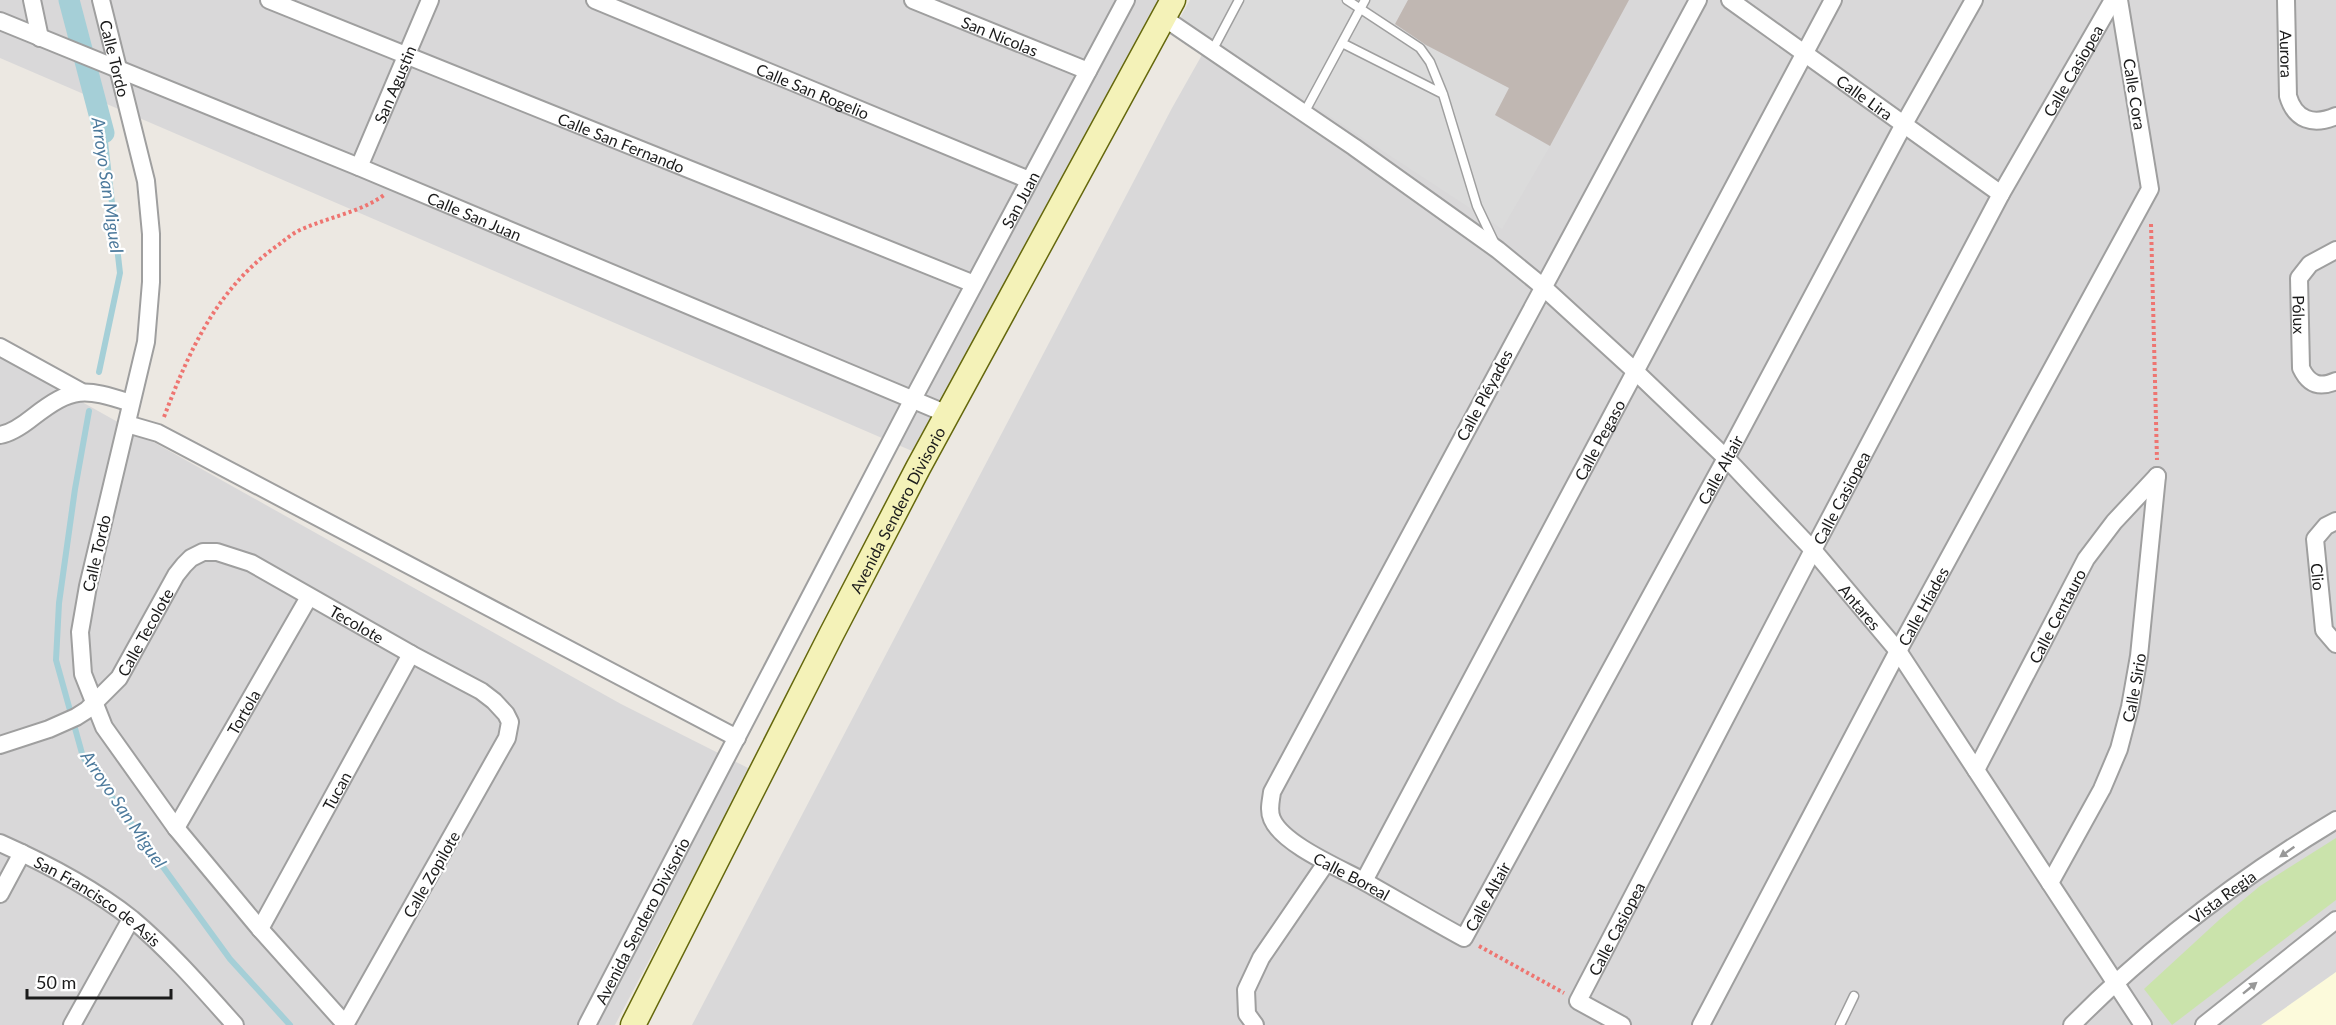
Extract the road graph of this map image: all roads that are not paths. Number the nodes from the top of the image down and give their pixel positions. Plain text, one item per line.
1 (32, 0) edge
2 (101, 0) edge
3 (269, 0) edge
4 (430, 0) edge
5 (595, 0) edge
6 (913, 0) edge
7 (1126, 0) edge
8 (1239, 0) edge
9 (1347, 0) edge
10 (1698, 0) edge
11 (1730, 0) edge
12 (1833, 0) edge
13 (1974, 0) edge
14 (2113, 0) edge
15 (2119, 0) edge
16 (2286, 0) edge
17 (1363, 4) edge
18 (1169, 9) edge
19 (0, 21) edge
20 (40, 38) junction
21 (1342, 43) junction
22 (1212, 51) junction
23 (1805, 53) junction
24 (407, 55) junction
25 (119, 71) junction
26 (1088, 71) junction
27 (1443, 94) junction
28 (1304, 115) junction
29 (2336, 116) edge
30 (1904, 124) junction
31 (359, 167) junction
32 (1029, 180) junction
33 (2150, 189) joint
34 (2001, 194) junction
35 (1498, 250) junction
36 (2336, 250) edge
37 (974, 284) junction
38 (1542, 286) junction
39 (0, 347) edge
40 (1635, 371) junction
41 (2336, 381) edge
42 (80, 391) junction
43 (913, 399) junction
44 (131, 403) junction
45 (947, 414) junction
46 (127, 424) junction
47 (0, 435) edge
48 (1726, 458) junction
49 (2157, 476) joint
50 (2335, 521) edge
51 (1812, 550) junction
52 (191, 558) joint
53 (309, 597) junction
54 (2332, 641) edge
55 (1898, 651) junction
56 (411, 654) junction
57 (93, 704) junction
58 (510, 722) joint
59 (737, 738) junction
60 (0, 745) edge
61 (1976, 770) junction
62 (1272, 792) joint
63 (2336, 820) edge
64 (176, 828) junction
65 (0, 843) edge
66 (22, 853) junction
67 (1326, 863) junction
68 (1364, 881) junction
69 (2050, 883) junction
70 (0, 894) edge
71 (131, 918) junction
72 (2336, 920) edge
73 (260, 929) junction
74 (1464, 938) joint
75 (2116, 981) junction
76 (1854, 996) dead end
77 (218, 1018) edge
78 (72, 1025) edge
79 (234, 1025) edge
80 (346, 1025) edge
81 (587, 1025) edge
82 (633, 1025) edge
83 (1255, 1025) edge
84 (1622, 1025) edge
85 (1701, 1025) edge
86 (1840, 1025) edge
87 (2073, 1025) edge
88 (2143, 1025) edge
89 (2204, 1025) edge

1 - 20 street
2 - 25 street, Calle Tordo
3 - 24 street, Calle San Fernando
4 - 24 street, San Agustin
5 - 32 street, Calle San Rogelio
6 - 26 street, San Nicolas
7 - 26 street, San Juan
8 - 22 lane
9 - 17 lane
10 - 38 street, Calle Pléyades
11 - 23 street, Calle Lira
12 - 23 street, Calle Pegaso
13 - 30 street, Calle Altair
14 - 34 street, Calle Casiopea
15 - 33 street, Calle Cora
16 - 29 street, Aurora
17 - 21 lane
17 - 27 lane
18 - 22 street, Antares
18 - 45 street, Avenida Sendero Divisorio
19 - 20 street, Calle San Juan
20 - 25 street, Calle San Juan
21 - 27 lane
21 - 28 lane
22 - 28 street, Antares
23 - 30 street, Calle Lira
23 - 40 street, Calle Pegaso
24 - 31 street, San Agustin
24 - 37 street, Calle San Fernando
25 - 31 street, Calle San Juan
25 - 44 street, Calle Tordo
26 - 32 street, San Juan
27 - 35 lane
28 - 35 street, Antares
30 - 34 street, Calle Lira
30 - 48 street, Calle Altair
31 - 43 street, Calle San Juan
32 - 37 street, San Juan
33 - 55 street, Calle Híades
34 - 51 street, Calle Casiopea
35 - 38 street, Antares
36 - 41 street, Pólux
37 - 43 street, San Juan
38 - 40 street, Antares
38 - 62 street, Calle Pléyades
39 - 42 street
40 - 48 street, Antares
40 - 68 street, Calle Pegaso
42 - 44 street
42 - 47 street
43 - 45 street, Calle San Juan
43 - 59 street, Avenida Sendero Divisorio
44 - 46 street, Calle Tordo
45 - 82 street, Avenida Sendero Divisorio
46 - 57 street, Calle Tordo
46 - 59 street
48 - 51 street, Antares
48 - 74 street, Calle Altair
49 - 61 street, Calle Centauro
49 - 69 street, Calle Sirio
50 - 54 street, Clio
51 - 55 street, Antares
51 - 84 street, Calle Casiopea
52 - 53 street, Tecolote
52 - 57 street, Calle Tecolote
53 - 56 street, Tecolote
53 - 64 street, Tortola
55 - 61 street, Antares
55 - 85 street, Calle Híades
56 - 58 street, Tecolote
56 - 73 street, Tucan
57 - 60 street, Calle Tecolote
57 - 64 street, Calle Tordo
58 - 80 street, Calle Zopilote
59 - 81 street, Avenida Sendero Divisorio
61 - 69 street, Antares
62 - 67 street, Calle Boreal
63 -> 75 street, Vista Regia
64 - 73 street, Calle Tordo
65 - 66 street, San Francisco de Asis
66 - 70 street
66 - 71 street, San Francisco de Asis
67 - 68 street, Calle Boreal
67 - 83 street
68 - 74 street, Calle Boreal
69 - 75 street, Antares
71 - 77 street, San Francisco de Asis
71 - 78 street
89 -> 72 street
73 - 80 street, Calle Tordo
75 - 87 street, Vista Regia
75 - 88 street
76 - 86 lane
77 - 79 street, San Francisco de Asis

